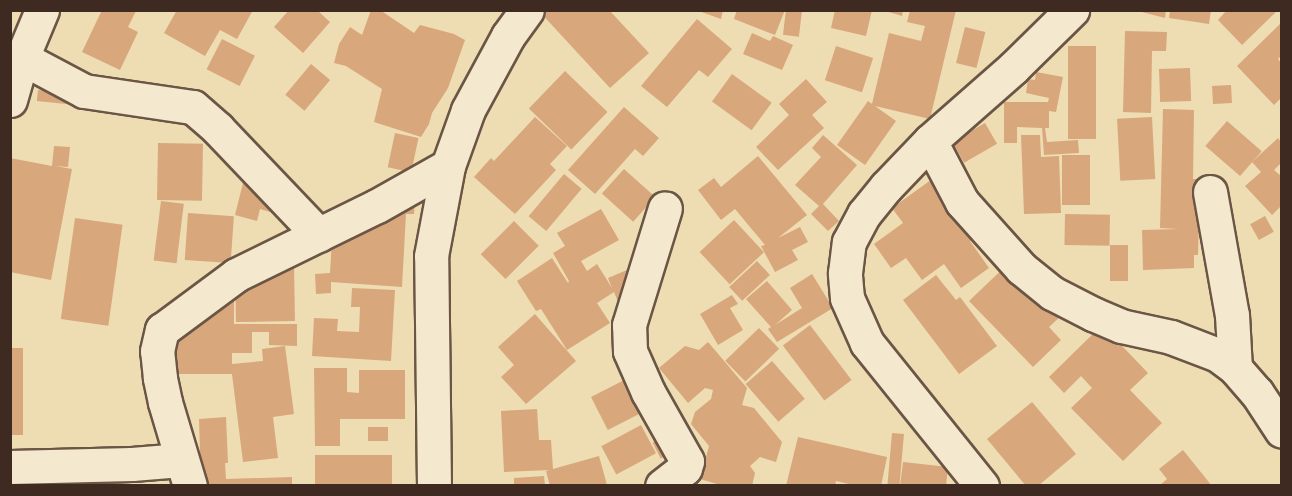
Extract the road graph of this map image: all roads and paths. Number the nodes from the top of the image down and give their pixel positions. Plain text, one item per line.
1 (42, 10) edge
2 (527, 10) edge
3 (1072, 10) edge
4 (22, 58) junction
5 (10, 100) edge
6 (930, 141) junction
7 (448, 166) junction
8 (1209, 192) dead end
9 (665, 208) dead end
10 (320, 235) junction
11 (1235, 368) junction
12 (1281, 431) edge
13 (10, 467) edge
14 (185, 473) edge
15 (434, 486) edge
16 (662, 486) edge
17 (982, 486) edge

1 - 4 street
2 - 7 street
3 - 6 street
4 - 5 street
4 - 10 street
6 - 11 street
6 - 17 street
7 - 10 street
7 - 15 street
8 - 11 street
9 - 16 street
10 - 14 street
11 - 12 street
13 - 14 street

